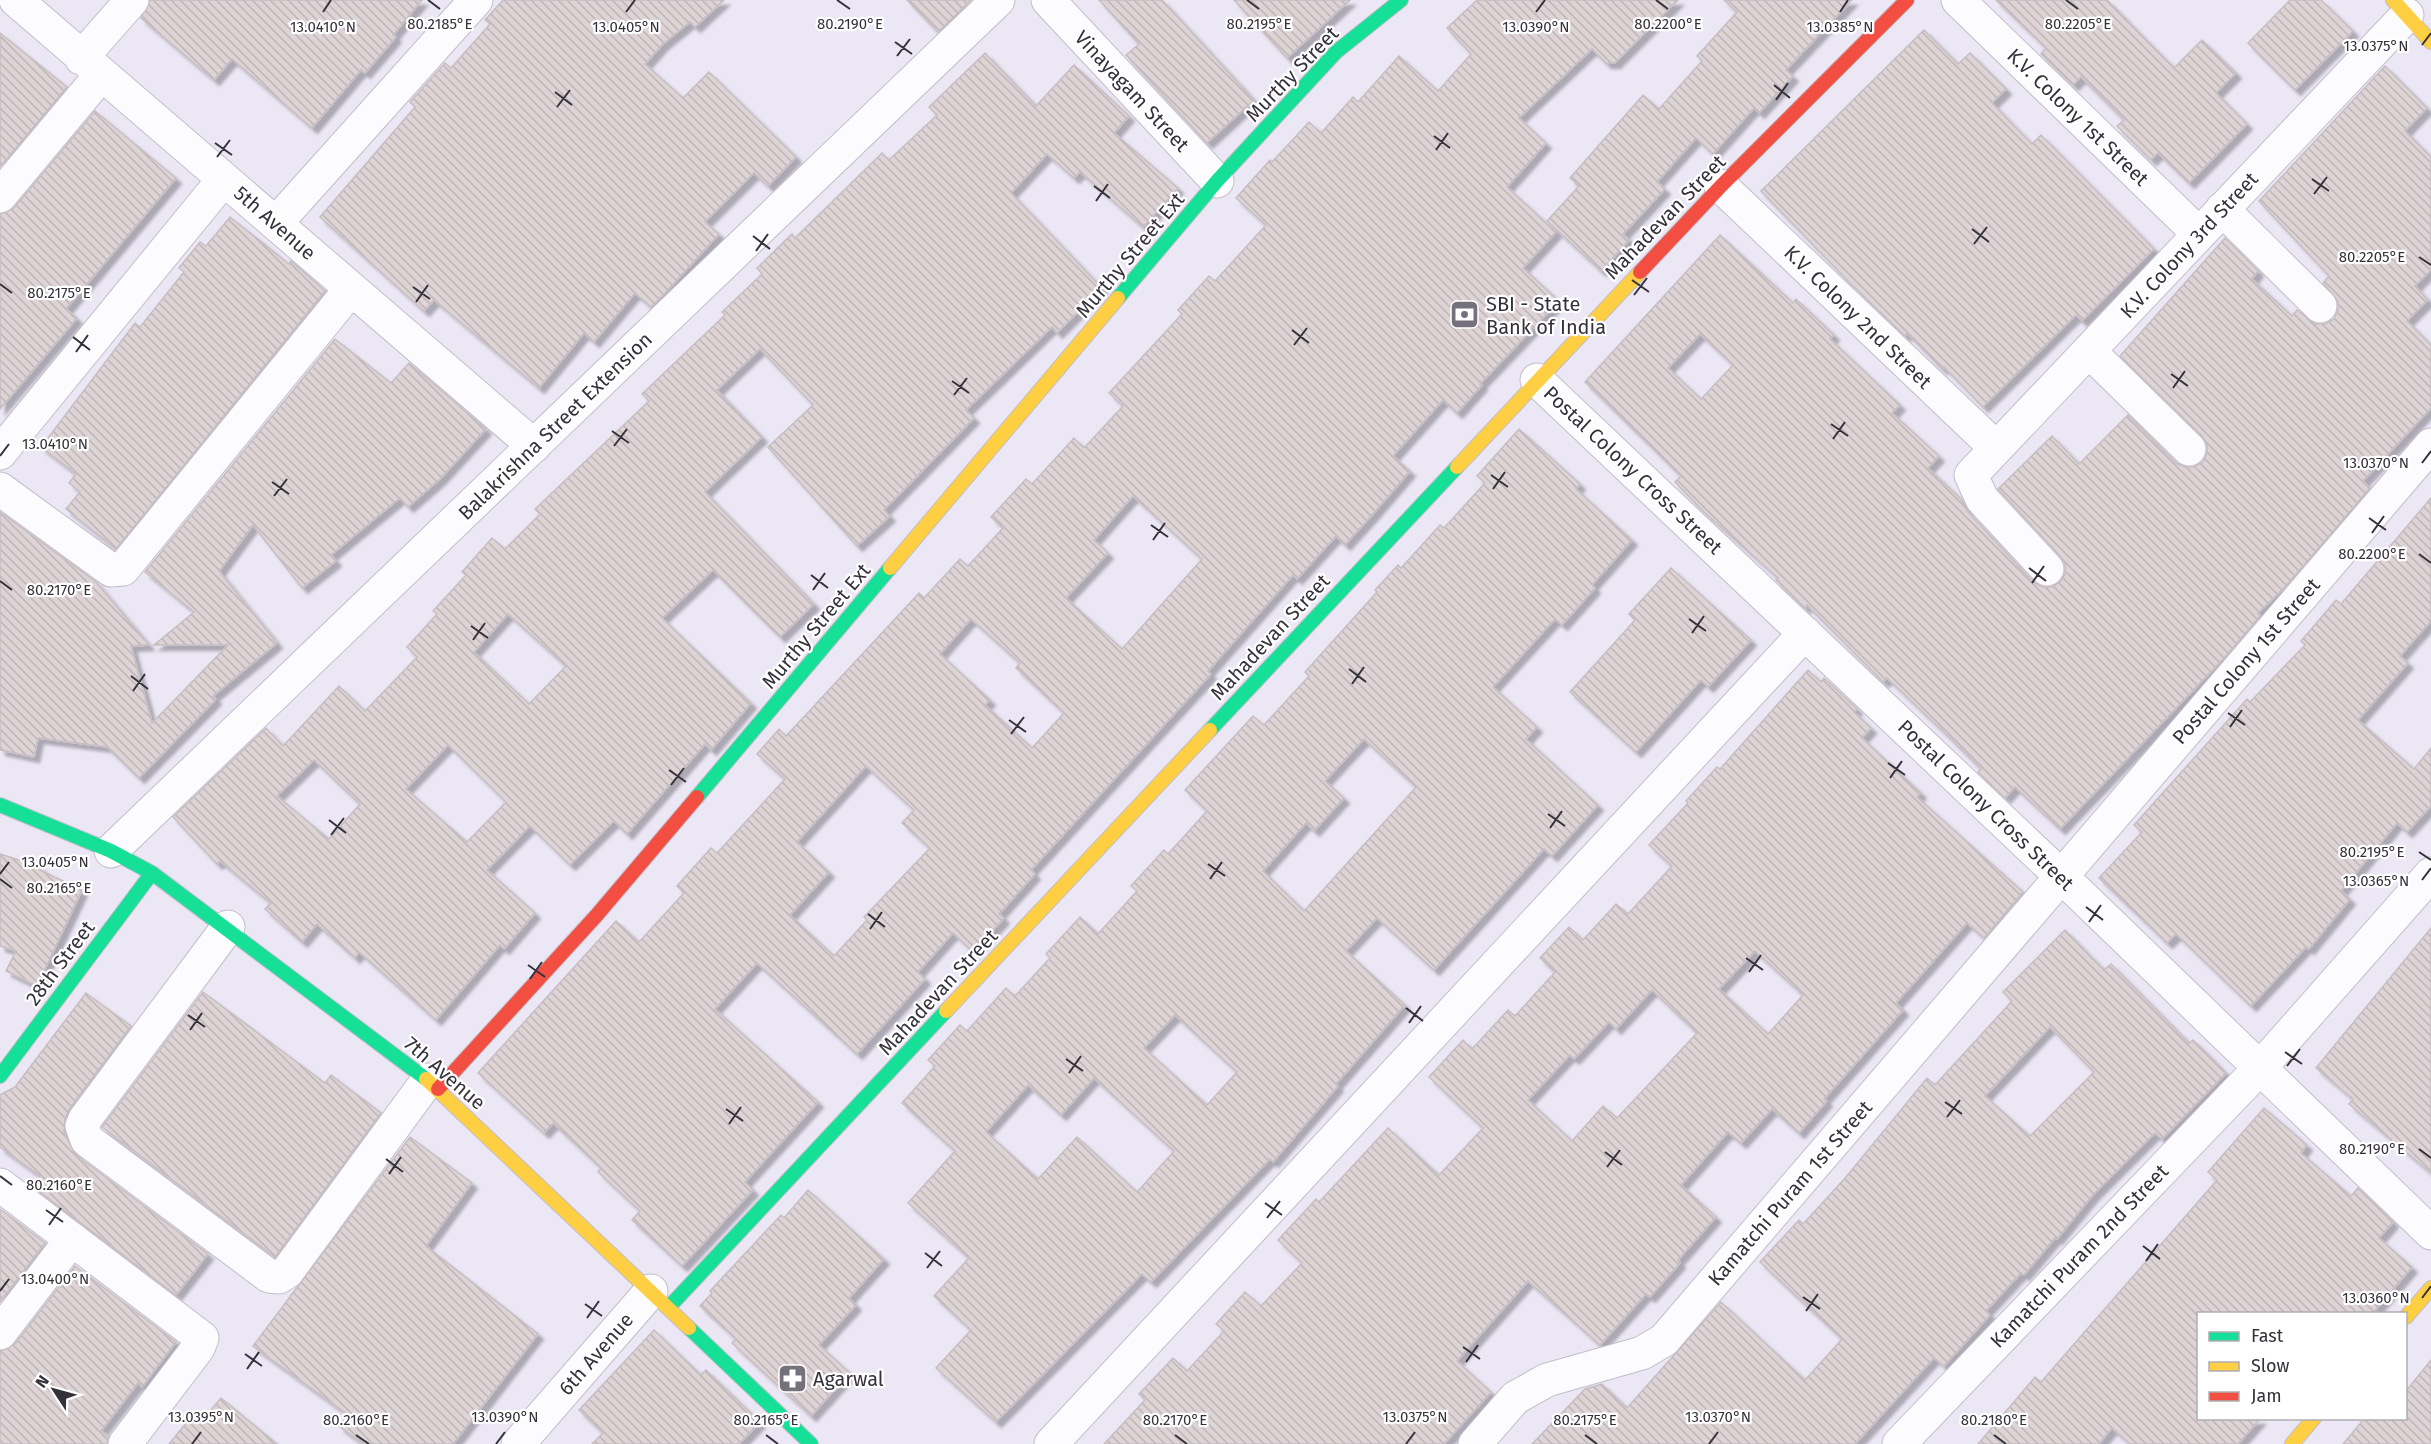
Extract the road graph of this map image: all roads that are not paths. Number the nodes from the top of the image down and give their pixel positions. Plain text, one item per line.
1 (132, 0) edge
2 (476, 0) edge
3 (998, 0) edge
4 (1048, 0) edge
5 (1401, 0) edge
6 (1907, 0) edge
7 (1958, 0) edge
8 (11, 7) edge
9 (2400, 8) edge
10 (2431, 42) edge
11 (91, 66) junction
12 (224, 179) junction
13 (1217, 181) junction
14 (1721, 186) junction
15 (0, 196) edge
16 (2222, 208) junction
17 (276, 223) junction
18 (2199, 234) junction
19 (351, 289) junction
20 (2320, 306) dead end
21 (2090, 352) junction
22 (1537, 380) junction
23 (534, 446) junction
24 (2431, 446) edge
25 (1995, 447) junction
26 (2189, 449) dead end
27 (0, 453) edge
28 (0, 489) edge
29 (2047, 569) dead end
30 (1805, 633) junction
31 (0, 805) edge
32 (111, 850) junction
33 (152, 873) junction
34 (2431, 874) edge
35 (2062, 878) junction
36 (228, 927) junction
37 (2259, 1069) junction
38 (0, 1076) edge
39 (433, 1084) junction
40 (0, 1185) edge
41 (2431, 1233) edge
42 (72, 1239) junction
43 (2431, 1288) edge
44 (660, 1299) junction
45 (2407, 1316) edge
46 (0, 1333) edge
47 (2313, 1420) edge
48 (125, 1444) edge
49 (519, 1444) edge
50 (811, 1444) edge
51 (1051, 1444) edge
52 (1474, 1444) edge
53 (1899, 1444) edge
54 (2292, 1444) edge

1 - 11 street
2 - 17 street
3 - 23 street, Balakrishna Street Extension
4 - 13 street, Vinayagam Street
5 - 13 street, Murthy Street
6 - 14 street, Mahadevan Street
7 - 18 street, K.V. Colony 1st Street
8 - 11 street, 5th Avenue
9 - 10 street
9 - 16 street, K.V. Colony 3rd Street
11 - 12 street, 5th Avenue
11 - 15 street
12 - 17 street, 5th Avenue
12 - 27 street
13 - 39 street, Murthy Street Ext
14 - 22 street, Mahadevan Street
14 - 25 street, K.V. Colony 2nd Street
16 - 18 street, K.V. Colony 3rd Street
16 - 20 street
17 - 19 street, 5th Avenue
18 - 21 street, K.V. Colony 3rd Street
19 - 23 street, 5th Avenue
19 - 28 street
21 - 25 street, K.V. Colony 3rd Street
21 - 26 street
22 - 30 street, Postal Colony Cross Street
22 - 44 street, Mahadevan Street
23 - 32 street, Balakrishna Street Extension
24 - 35 street, Postal Colony 1st Street
25 - 29 street, K.V. Colony 3rd Street
30 - 35 street, Postal Colony Cross Street
30 - 51 street
31 - 32 street, 7th Avenue
32 - 33 street, 7th Avenue
33 - 36 street, 7th Avenue
33 - 38 street, 28th Street
34 - 37 street, Kamatchi Puram 2nd Street
35 - 37 street, Postal Colony Cross Street
35 - 52 street, Kamatchi Puram 1st Street
36 - 39 street, 7th Avenue
36 - 39 street
37 - 41 street, Postal Colony Cross Street
37 - 53 street, Kamatchi Puram 2nd Street
39 - 44 street, 7th Avenue
40 - 42 street
42 - 46 street
42 - 48 street
43 - 45 street
44 - 49 street, 6th Avenue
44 - 50 street, 7th Avenue
47 - 54 street

